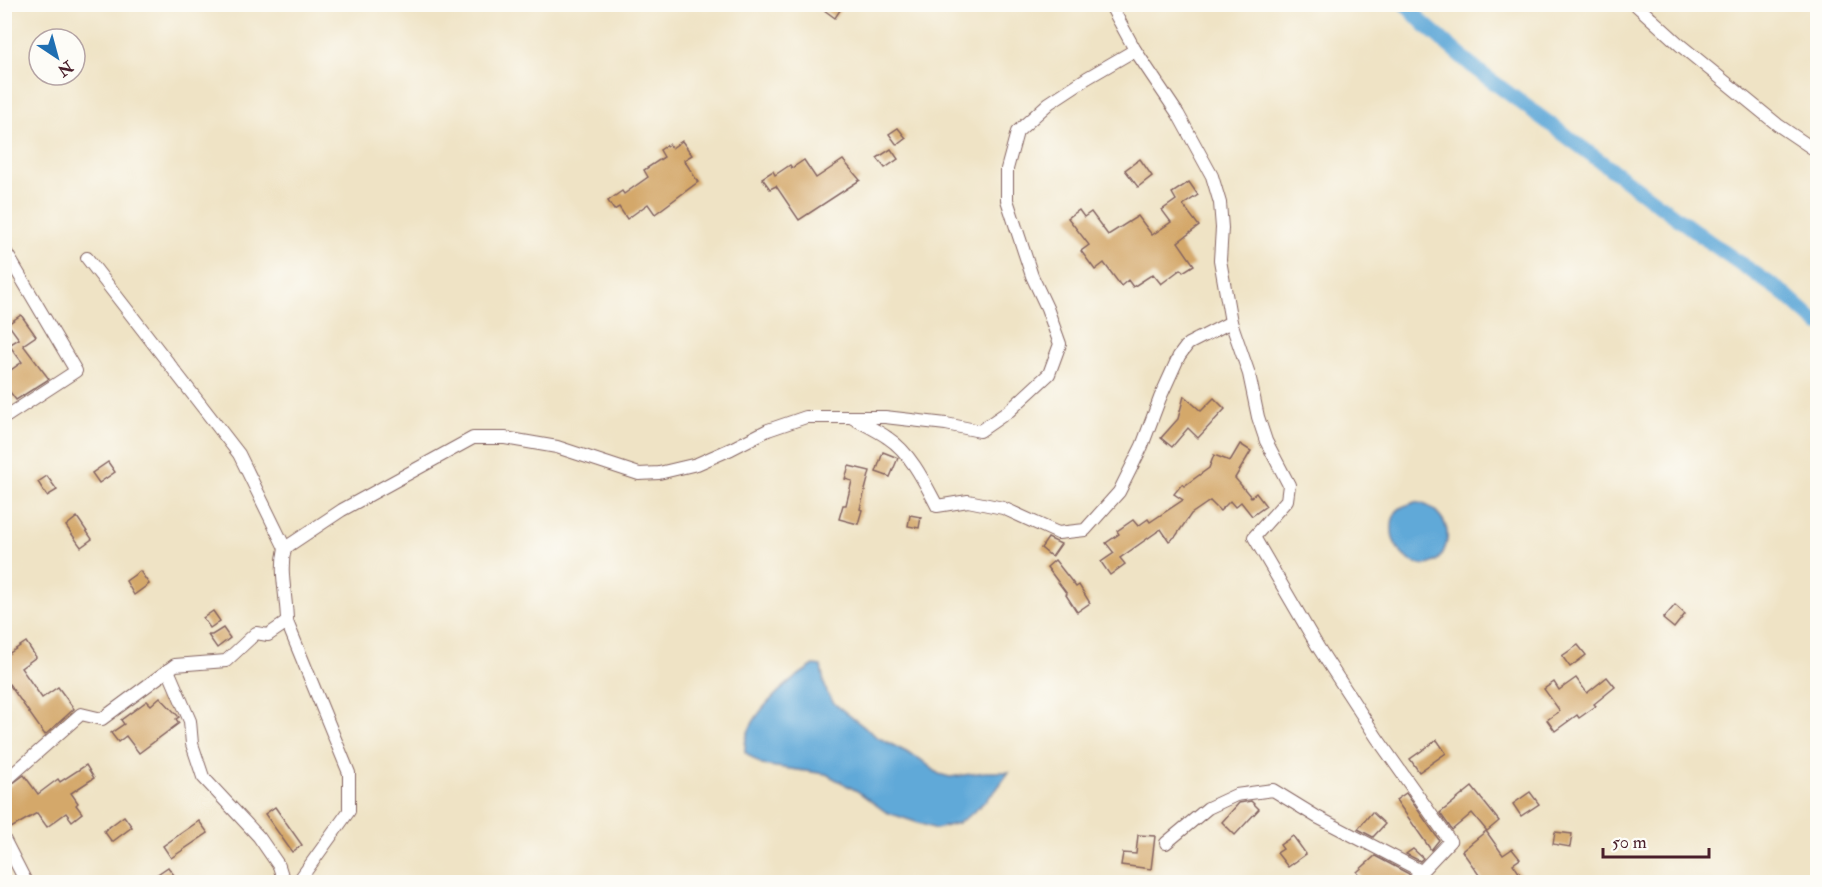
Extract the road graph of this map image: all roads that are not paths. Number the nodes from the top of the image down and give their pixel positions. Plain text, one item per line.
1 (1110, 4) edge
2 (1635, 4) edge
3 (1135, 50) junction
4 (1818, 152) edge
5 (4, 249) edge
6 (87, 258) dead end
7 (1231, 322) junction
8 (851, 417) junction
9 (4, 418) edge
10 (285, 548) junction
11 (287, 622) junction
12 (168, 670) junction
13 (4, 782) edge
14 (4, 838) edge
15 (1166, 843) dead end
16 (1421, 877) edge
17 (26, 882) edge
18 (284, 882) edge
19 (298, 882) edge

1 - 3 street
2 - 4 street
3 - 7 street
3 - 8 street
5 - 9 street
6 - 10 street
7 - 8 street
7 - 16 street
8 - 10 street
10 - 11 street
11 - 12 street
11 - 19 street
12 - 13 street
12 - 18 street
14 - 17 street
15 - 16 street

